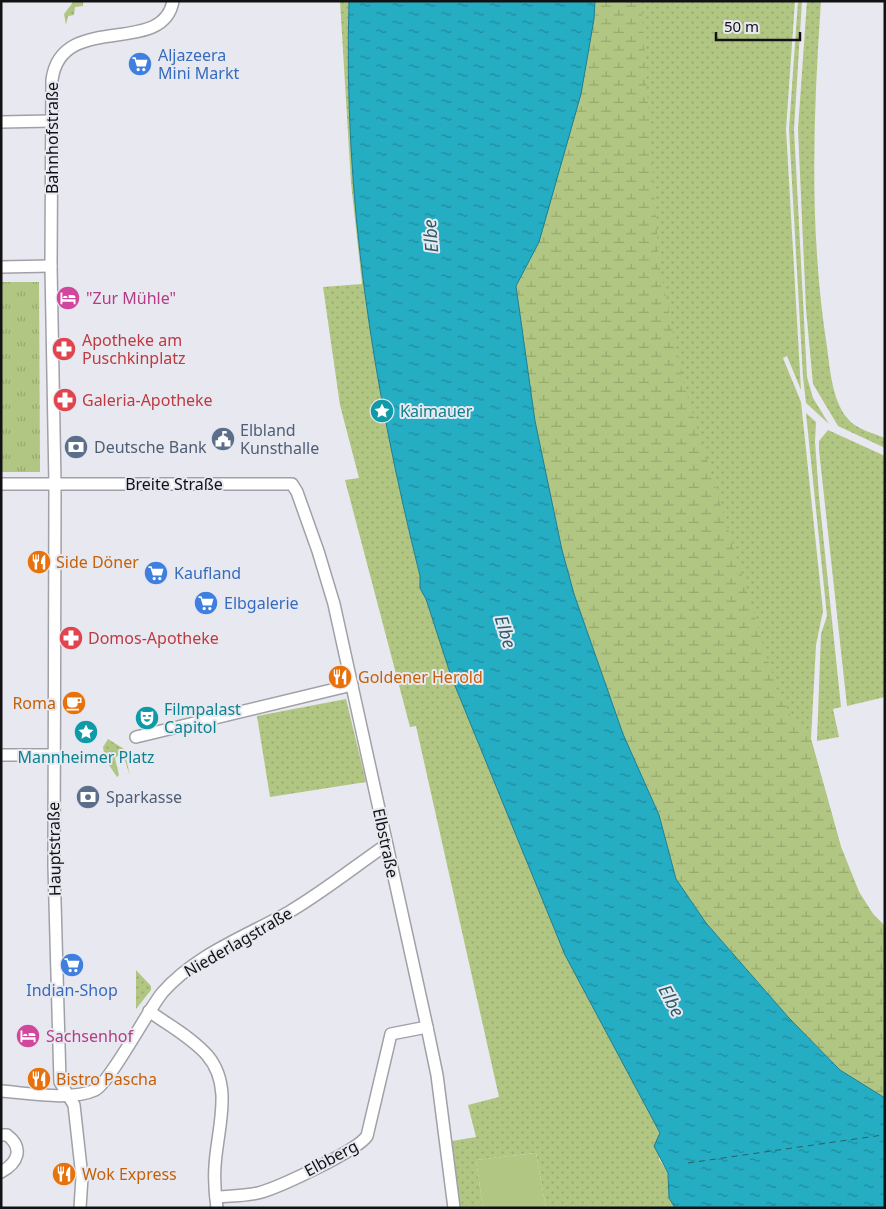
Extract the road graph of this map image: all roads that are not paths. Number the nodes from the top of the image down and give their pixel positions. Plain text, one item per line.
1 (173, 1) edge
2 (1, 122) edge
3 (52, 122) junction
4 (51, 266) junction
5 (1, 267) edge
6 (1, 484) edge
7 (292, 484) joint
8 (55, 485) junction
9 (352, 685) junction
10 (136, 737) dead end
11 (1, 755) edge
12 (54, 755) junction
13 (386, 845) junction
14 (149, 1011) junction
15 (427, 1027) junction
16 (1, 1091) edge
17 (69, 1095) junction
18 (1, 1135) edge
19 (1, 1172) edge
20 (217, 1202) edge
21 (80, 1208) edge
22 (454, 1208) edge

1 - 3 street, Bahnhofstraße
2 - 3 street
3 - 4 street, Bahnhofstraße
4 - 5 street
4 - 8 street, Bahnhofstraße
6 - 8 street, Breite Straße
7 - 8 street, Breite Straße
7 - 9 street, Elbstraße
8 - 12 street, Hauptstraße
9 - 10 street
9 - 13 street, Elbstraße
11 - 12 street
12 - 17 street, Hauptstraße
13 - 14 street, Niederlagstraße
13 - 15 street, Elbstraße
14 - 17 street, Niederlagstraße
14 - 20 street
15 - 20 street, Elbberg
15 - 22 street, Elbstraße
16 - 17 street, Niederlagstraße
17 - 21 street, Hauptstraße
18 - 19 street

